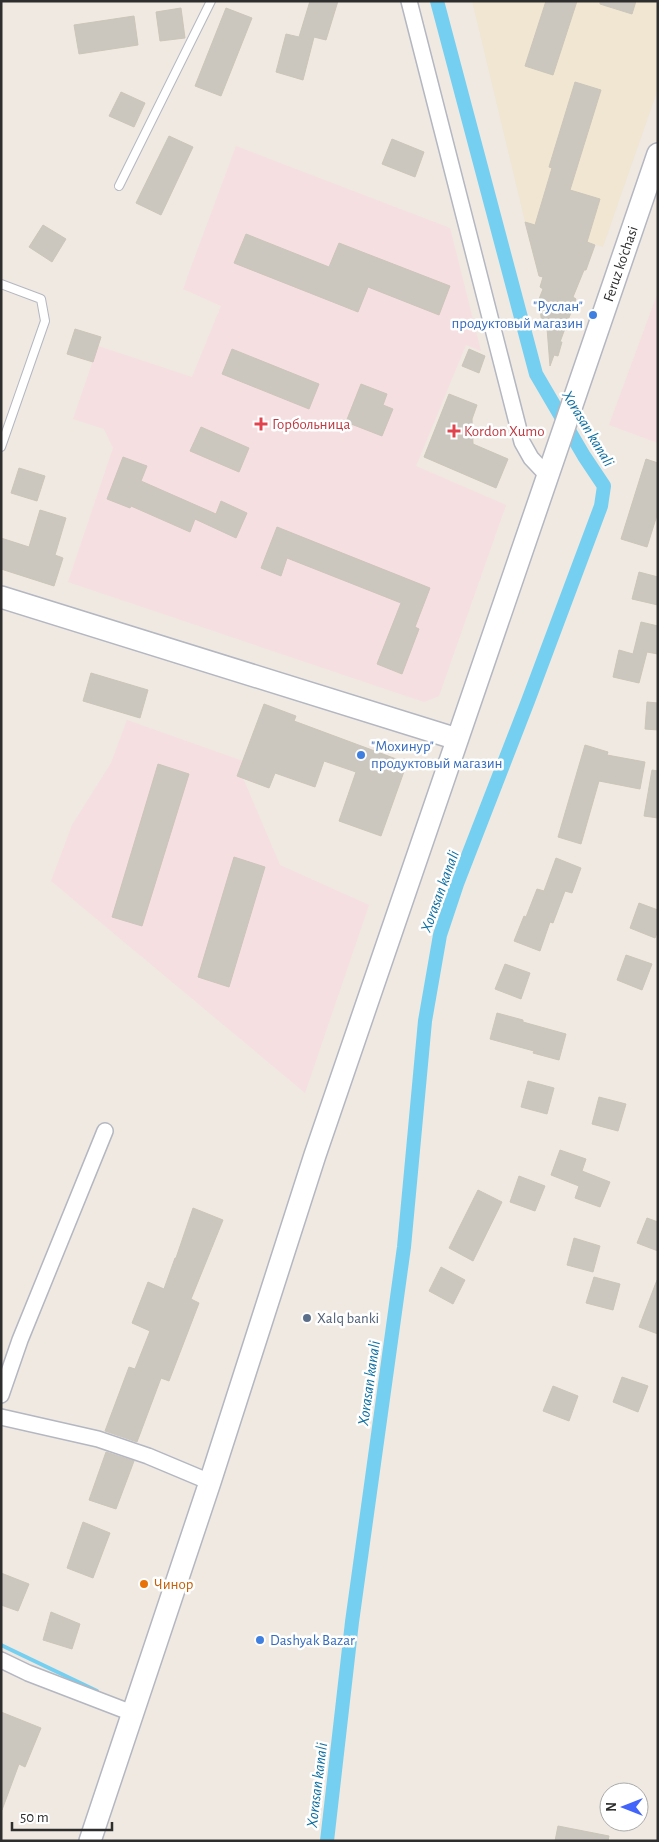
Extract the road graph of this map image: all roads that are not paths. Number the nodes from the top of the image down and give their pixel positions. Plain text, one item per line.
1 (211, 1) edge
2 (409, 1) edge
3 (658, 154) edge
4 (119, 186) dead end
5 (1, 284) edge
6 (3, 433) edge
7 (1, 447) edge
8 (547, 475) junction
9 (1, 597) edge
10 (457, 739) junction
11 (105, 1131) dead end
12 (7, 1358) edge
13 (1, 1395) edge
14 (1, 1417) edge
15 (210, 1482) junction
16 (1, 1660) edge
17 (132, 1712) junction
18 (90, 1841) edge

1 - 4 lane
2 - 8 street
3 - 8 main road, Feruz ko'chasi
5 - 6 lane
6 - 7 lane
8 - 10 main road, Feruz ko'chasi
9 - 10 main road
10 - 15 main road, Feruz ko'chasi
11 - 12 street
12 - 13 street
14 - 15 street
15 - 17 main road, Feruz ko'chasi
16 - 17 street
17 - 18 main road, Feruz ko'chasi

